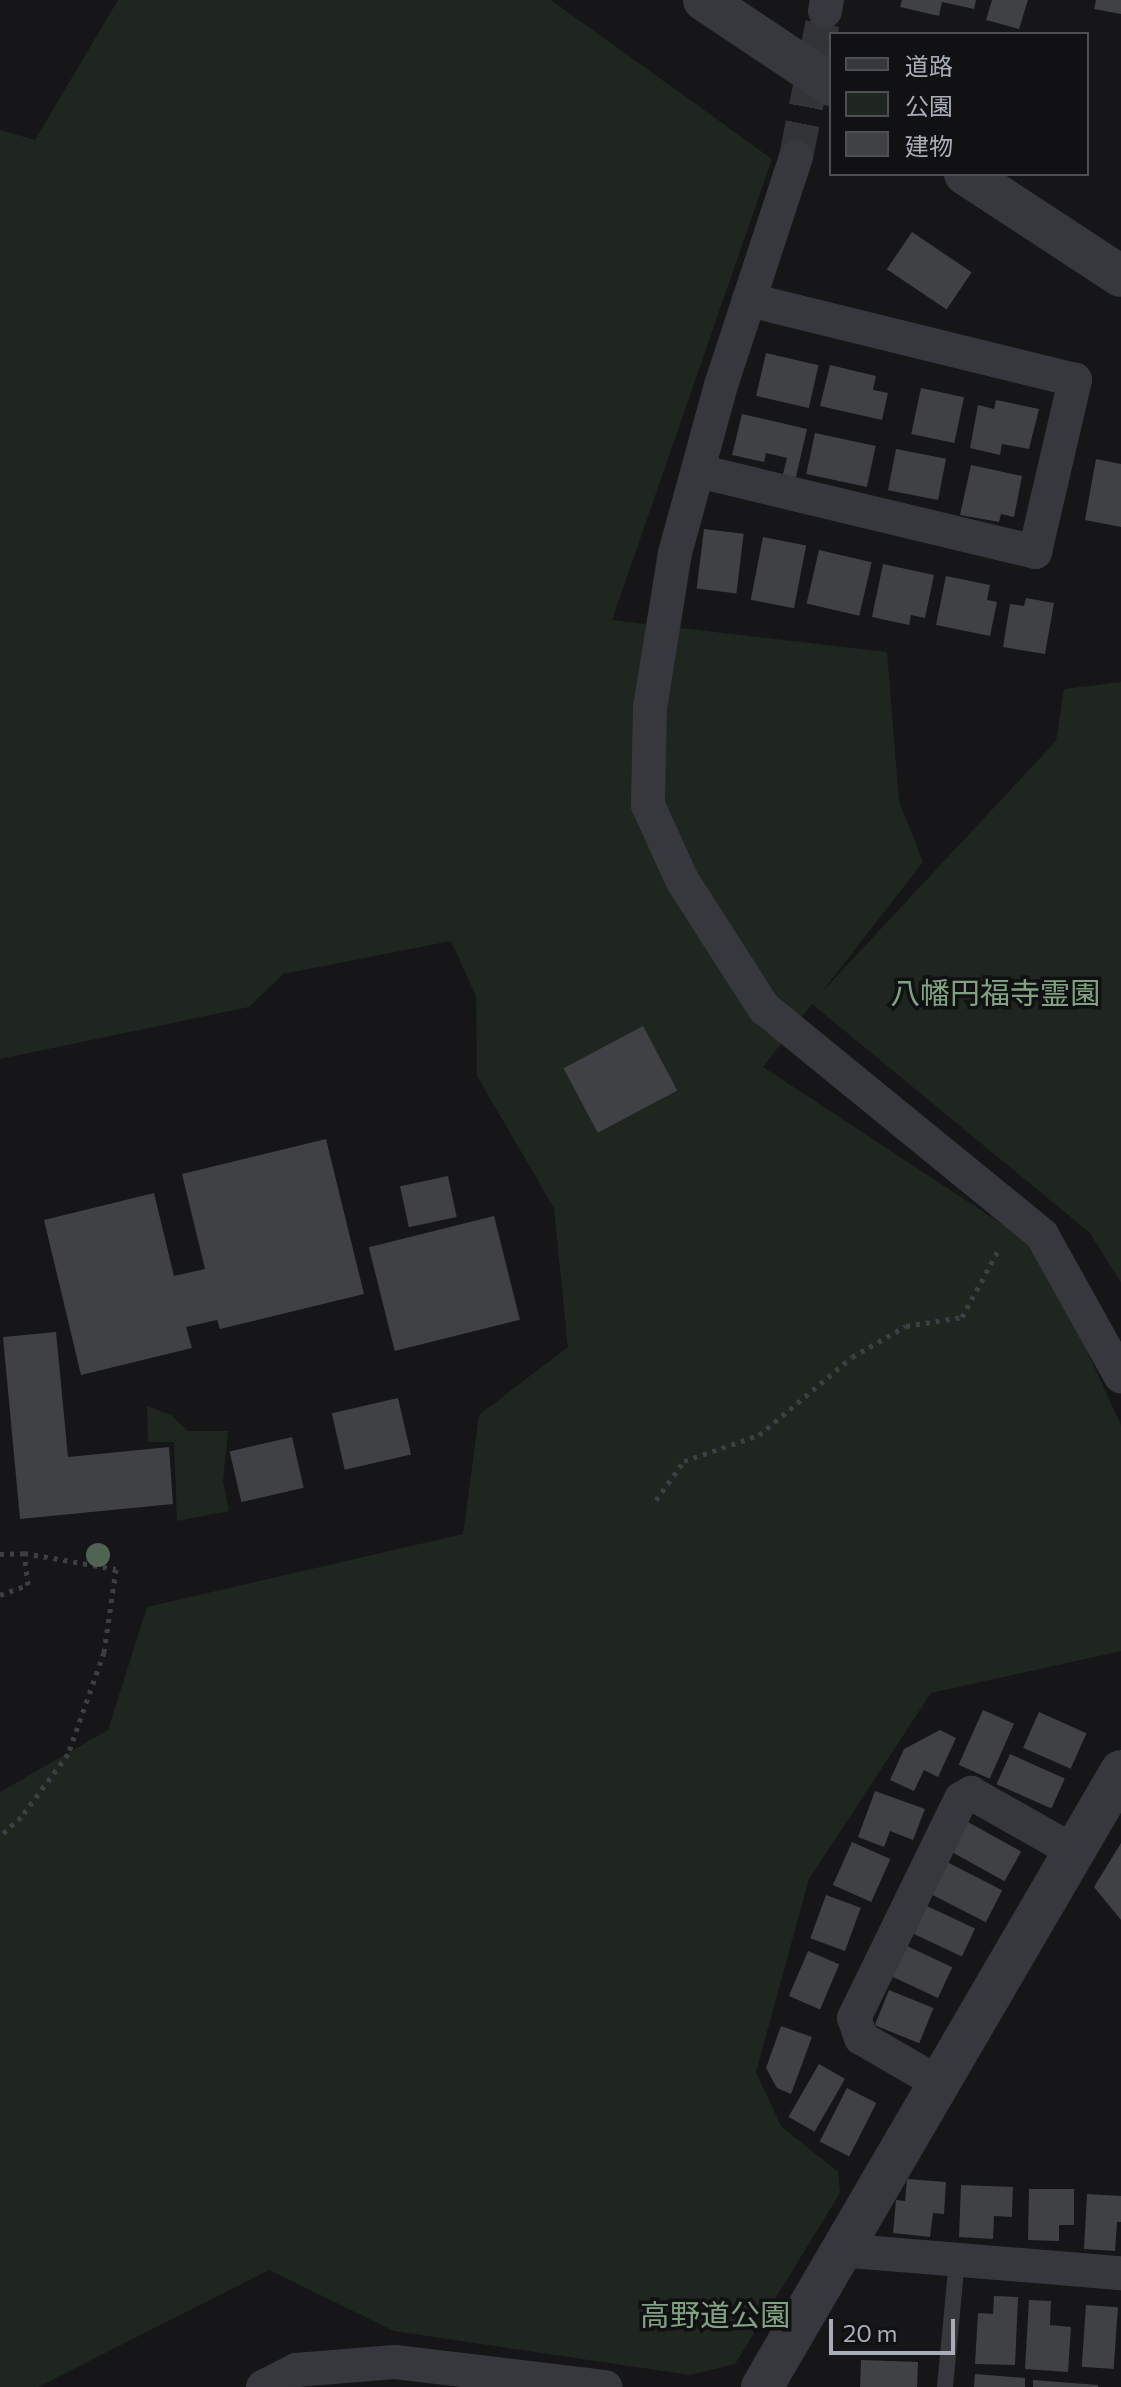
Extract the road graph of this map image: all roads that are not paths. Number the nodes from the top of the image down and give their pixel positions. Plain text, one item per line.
1 (704, 0) edge
2 (829, 84) edge
3 (796, 157) tunnel mouth
4 (968, 176) edge
5 (1121, 276) edge
6 (749, 300) junction
7 (698, 471) junction
8 (1121, 1377) edge
9 (1121, 1771) edge
10 (1075, 1852) junction
11 (937, 2082) junction
12 (839, 2250) junction
13 (957, 2260) junction
14 (1121, 2273) edge
15 (263, 2387) edge
16 (606, 2387) edge
17 (762, 2387) edge
18 (945, 2387) edge

1 - 2 street
3 - 6 street
4 - 5 street
6 - 7 street
6 - 7 street
7 - 8 street
9 - 10 street
10 - 11 street
10 - 11 street
11 - 12 street
12 - 13 street
12 - 17 street
13 - 14 street
13 - 18 lane
15 - 16 street

